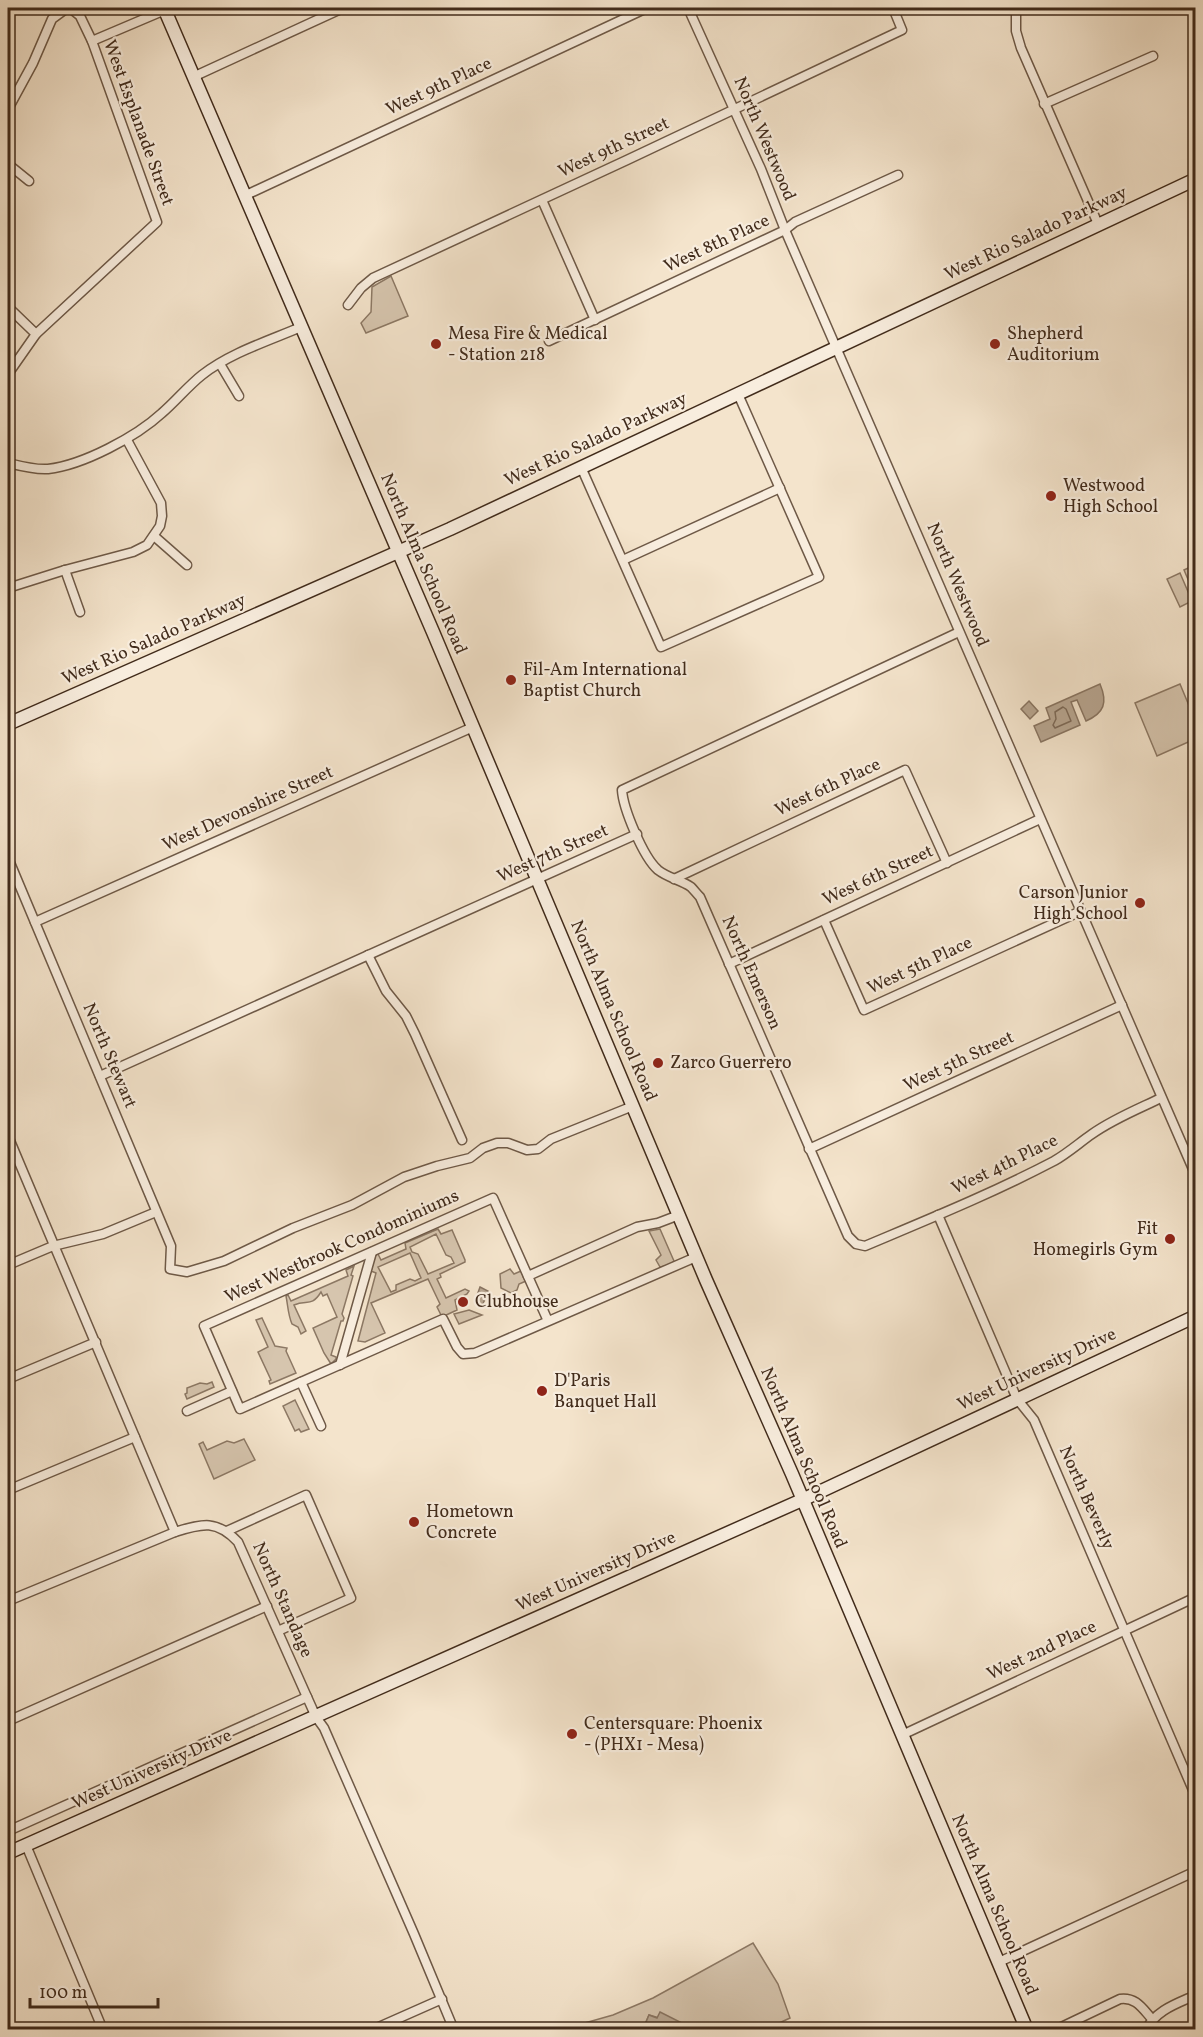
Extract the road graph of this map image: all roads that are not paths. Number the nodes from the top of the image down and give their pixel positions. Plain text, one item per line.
1 (68, 8) edge
2 (343, 8) edge
3 (647, 8) edge
4 (688, 8) edge
5 (893, 8) edge
6 (1016, 8) edge
7 (164, 9) edge
8 (92, 41) junction
9 (1153, 56) dead end
10 (193, 77) junction
11 (1044, 104) junction
12 (8, 109) edge
13 (735, 109) junction
14 (8, 164) edge
15 (898, 175) dead end
16 (1196, 179) edge
17 (29, 181) dead end
18 (244, 196) junction
19 (542, 200) junction
20 (1098, 224) junction
21 (785, 231) junction
22 (348, 305) dead end
23 (8, 307) edge
24 (595, 320) junction
25 (301, 327) junction
26 (36, 334) junction
27 (549, 341) dead end
28 (835, 347) junction
29 (220, 363) junction
30 (8, 374) edge
31 (738, 394) junction
32 (239, 396) dead end
33 (127, 440) junction
34 (8, 463) edge
35 (581, 467) junction
36 (780, 488) junction
37 (154, 536) junction
38 (398, 552) junction
39 (623, 560) junction
40 (187, 564) dead end
41 (65, 570) junction
42 (8, 588) edge
43 (80, 612) dead end
44 (959, 632) junction
45 (8, 724) edge
46 (473, 727) junction
47 (1040, 819) junction
48 (637, 834) junction
49 (8, 858) edge
50 (946, 863) junction
51 (538, 879) junction
52 (674, 879) junction
53 (1081, 911) junction
54 (824, 920) junction
55 (35, 922) junction
56 (368, 955) junction
57 (729, 964) junction
58 (1122, 1005) junction
59 (100, 1076) junction
60 (1161, 1098) junction
61 (633, 1106) junction
62 (8, 1136) edge
63 (462, 1140) dead end
64 (809, 1149) junction
65 (10, 1150) edge
66 (1196, 1176) edge
67 (156, 1212) junction
68 (678, 1215) junction
69 (938, 1215) junction
70 (856, 1244) joint
71 (53, 1246) junction
72 (372, 1252) junction
73 (696, 1257) junction
74 (8, 1265) edge
75 (528, 1276) junction
76 (1196, 1316) edge
77 (548, 1322) junction
78 (96, 1342) junction
79 (340, 1365) junction
80 (8, 1379) edge
81 (301, 1382) junction
82 (232, 1391) junction
83 (1017, 1399) junction
84 (187, 1411) dead end
85 (321, 1426) dead end
86 (135, 1437) junction
87 (8, 1490) edge
88 (802, 1500) junction
89 (227, 1531) junction
90 (176, 1532) junction
91 (1196, 1598) edge
92 (8, 1601) edge
93 (267, 1606) junction
94 (1125, 1630) junction
95 (278, 1631) junction
96 (307, 1697) junction
97 (316, 1717) junction
98 (8, 1721) edge
99 (902, 1735) junction
100 (1196, 1797) edge
101 (8, 1831) edge
102 (26, 1845) junction
103 (8, 1853) edge
104 (1196, 1871) edge
105 (999, 1962) junction
106 (1196, 1995) edge
107 (442, 1999) junction
108 (1152, 2019) junction
109 (103, 2030) edge
110 (372, 2030) edge
111 (454, 2030) edge
112 (1028, 2030) edge
113 (1055, 2030) edge
114 (1146, 2030) edge

1 - 8 street, West Esplanade Street
1 - 12 street
2 - 10 street
3 - 18 street, West 9th Place
4 - 13 street, North Westwood
5 - 13 street, West 9th Street
6 - 11 street
7 - 8 street
7 - 10 main road, North Alma School Road
8 - 26 street, West Esplanade Street
9 - 11 street
10 - 18 main road, North Alma School Road
11 - 20 street
13 - 19 street, West 9th Street
13 - 21 street, North Westwood
14 - 17 street
15 - 21 street, West 8th Place
16 - 20 main road, West Rio Salado Parkway
18 - 25 main road, North Alma School Road
19 - 22 street, West 9th Street
19 - 24 street
20 - 28 main road, West Rio Salado Parkway
21 - 24 street, West 8th Place
21 - 28 street, North Westwood
23 - 26 street
24 - 27 street, West 8th Place
25 - 29 street
25 - 38 main road, North Alma School Road
26 - 30 street, West Esplanade Street
28 - 31 main road, West Rio Salado Parkway
28 - 44 street, North Westwood
29 - 32 street
29 - 33 street
31 - 35 main road, West Rio Salado Parkway
31 - 36 street
33 - 34 street
33 - 37 street
35 - 38 main road, West Rio Salado Parkway
35 - 39 street
36 - 39 street
36 - 39 street
37 - 40 street
37 - 41 street
38 - 45 main road, West Rio Salado Parkway
38 - 46 main road, North Alma School Road
41 - 42 street
41 - 43 street
44 - 47 street, North Westwood
44 - 48 street, West 7th Street
46 - 51 main road, North Alma School Road
46 - 55 street, West Devonshire Street
47 - 50 street, West 6th Street
47 - 53 street, North Westwood
48 - 51 street, West 7th Street
48 - 52 street, North Emerson
49 - 55 street, North Stewart
50 - 52 street, West 6th Place
50 - 54 street, West 6th Street
51 - 56 street, West 7th Street
51 - 61 main road, North Alma School Road
52 - 57 street, North Emerson
53 - 54 street, West 5th Place
53 - 58 street, North Westwood
54 - 57 street, West 6th Street
55 - 59 street, North Stewart
56 - 59 street, West 7th Street
56 - 63 street
57 - 64 street, North Emerson
58 - 60 street, North Westwood
58 - 64 street, West 5th Street
59 - 67 street, North Stewart
60 - 66 street, North Westwood
60 - 69 street, West 4th Place
61 - 67 street, North Stewart
61 - 68 main road, North Alma School Road
62 - 65 street
64 - 70 street, North Emerson
65 - 71 street
67 - 71 street
68 - 73 main road, North Alma School Road
68 - 75 street
69 - 70 street, West 4th Place
69 - 83 street, North Beverly
71 - 74 street
71 - 78 street
72 - 75 street, West Westbrook Condominiums
72 - 79 street
72 - 82 street, West Westbrook Condominiums
73 - 77 street
73 - 88 main road, North Alma School Road
75 - 77 street
76 - 83 main road, West University Drive
77 - 79 street
78 - 80 street
78 - 86 street
79 - 81 street
81 - 82 street
81 - 85 street
82 - 84 street
83 - 88 main road, West University Drive
83 - 94 street, North Beverly
86 - 87 street
86 - 90 street
88 - 97 main road, West University Drive
88 - 99 main road, North Alma School Road
89 - 90 street, North Standage
89 - 93 street, North Standage
89 - 95 street
90 - 92 street
91 - 94 street, West 2nd Place
93 - 95 street, North Standage
93 - 98 street
94 - 99 street, West 2nd Place
94 - 100 street, North Beverly
95 - 96 street, North Standage
96 - 97 street, North Standage
96 - 101 street, West University Drive
97 - 102 main road, West University Drive
97 - 107 street, North Standage
99 - 105 main road, North Alma School Road
102 - 103 main road, West University Drive
102 - 109 street
104 - 105 street
105 - 112 main road, North Alma School Road
106 - 108 street
107 - 110 street
107 - 111 street, North Standage
108 - 113 street
108 - 114 street

